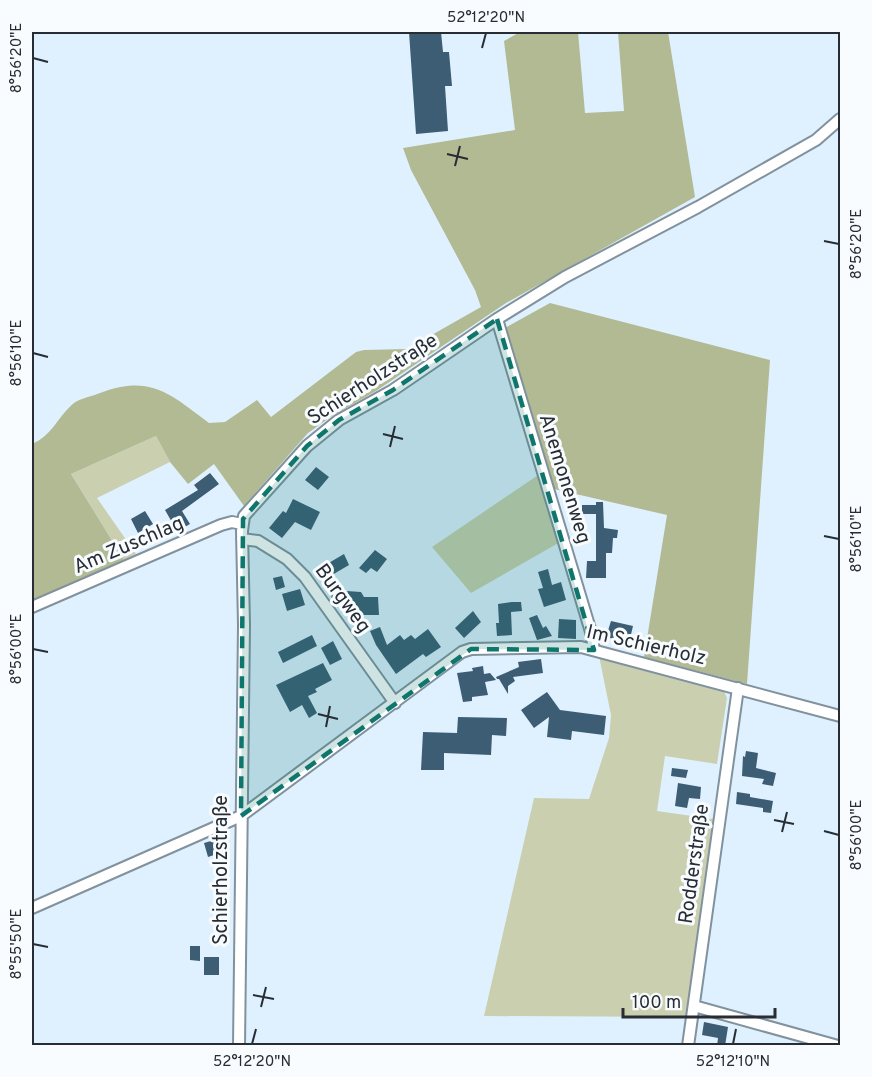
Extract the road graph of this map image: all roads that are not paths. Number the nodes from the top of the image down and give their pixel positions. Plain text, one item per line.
1 (840, 119) edge
2 (497, 319) junction
3 (242, 524) junction
4 (242, 539) junction
5 (32, 607) edge
6 (594, 650) junction
7 (738, 688) junction
8 (395, 703) junction
9 (840, 716) edge
10 (241, 816) junction
11 (32, 908) edge
12 (694, 1006) junction
13 (239, 1046) edge
14 (688, 1046) edge
15 (838, 1046) edge

1 - 2 street, Schierholzstraße
2 - 3 street, Schierholzstraße
2 - 6 street, Anemonenweg
3 - 4 street, Schierholzstraße
3 - 5 street, Am Zuschlag
4 - 8 street, Burgweg
4 - 10 street, Schierholzstraße
6 - 7 street, Im Schierholz
6 - 8 street, Im Schierholz
7 - 9 street, Im Schierholz
7 - 12 street, Rodderstraße
8 - 10 street, Im Schierholz
10 - 11 street, Im Schierholz
10 - 13 street, Schierholzstraße
12 - 14 street, Rodderstraße
12 - 15 street

